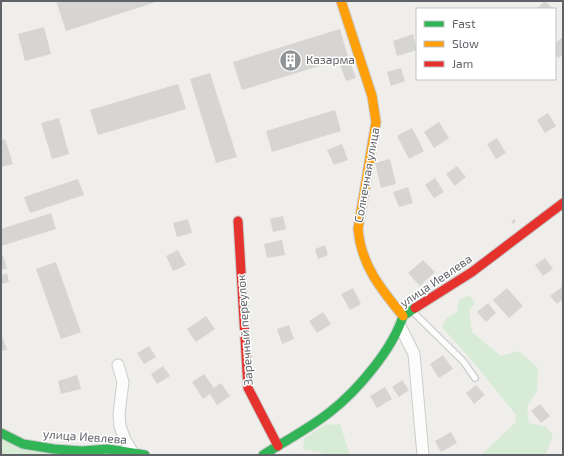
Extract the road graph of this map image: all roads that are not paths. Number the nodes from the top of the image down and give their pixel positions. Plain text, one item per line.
1 (341, 1) edge
2 (563, 202) edge
3 (238, 221) dead end
4 (412, 311) junction
5 (401, 321) junction
6 (118, 365) dead end
7 (475, 378) dead end
8 (1, 432) edge
9 (279, 451) edge
10 (133, 453) junction
11 (145, 455) edge
12 (264, 455) edge
13 (423, 455) edge

1 - 5 street, Солнечная улица
2 - 4 street, улица Иевлева
3 - 9 street, Заречный переулок
4 - 5 street, улица Иевлева
4 - 7 lane
5 - 9 street, улица Иевлева
5 - 13 street, Солнечная улица
6 - 10 street
8 - 10 street, улица Иевлева
9 - 12 street, улица Иевлева
10 - 11 street, улица Иевлева

